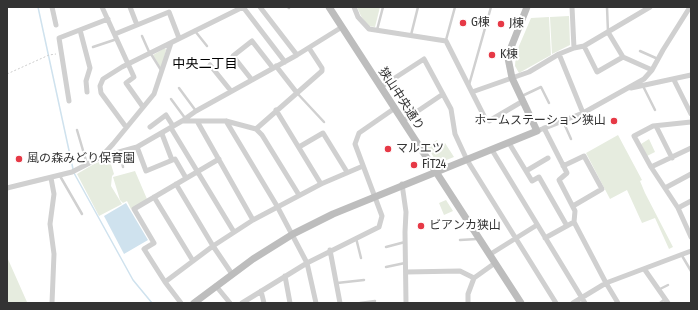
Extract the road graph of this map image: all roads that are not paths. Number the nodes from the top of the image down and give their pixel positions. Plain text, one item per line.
1 (52, 7) edge
2 (102, 7) edge
3 (130, 7) edge
4 (243, 7) edge
5 (260, 7) edge
6 (329, 7) edge
7 (354, 7) edge
8 (383, 7) edge
9 (418, 7) edge
10 (455, 7) edge
11 (491, 7) edge
12 (527, 7) edge
13 (572, 7) edge
14 (607, 7) edge
15 (650, 7) edge
16 (690, 7) edge
17 (234, 9) edge
18 (642, 9) edge
19 (168, 10) edge
20 (108, 19) junction
21 (56, 25) dead end
22 (137, 25) junction
23 (342, 27) junction
24 (80, 30) junction
25 (195, 30) junction
26 (377, 30) junction
27 (608, 32) junction
28 (411, 35) junction
29 (116, 36) junction
30 (142, 36) dead end
31 (179, 38) junction
32 (446, 41) junction
33 (171, 43) junction
34 (207, 46) dead end
35 (584, 46) junction
36 (93, 47) dead end
37 (309, 48) junction
38 (574, 48) junction
39 (640, 51) dead end
40 (150, 54) junction
41 (559, 54) junction
42 (297, 55) junction
43 (623, 57) junction
44 (658, 59) junction
45 (285, 62) junction
46 (128, 64) junction
47 (210, 65) dead end
48 (275, 67) junction
49 (161, 70) junction
50 (652, 70) junction
51 (691, 75) edge
52 (512, 78) junction
53 (252, 80) junction
54 (674, 80) junction
55 (469, 85) junction
56 (643, 86) junction
57 (381, 87) junction
58 (630, 87) junction
59 (179, 88) dead end
60 (231, 91) junction
61 (87, 92) dead end
62 (472, 92) junction
63 (297, 93) junction
64 (443, 94) junction
65 (522, 98) junction
66 (171, 99) dead end
67 (69, 101) dead end
68 (549, 103) dead end
69 (143, 107) junction
70 (395, 108) junction
71 (276, 110) junction
72 (655, 110) dead end
73 (196, 111) junction
74 (583, 113) junction
75 (691, 114) edge
76 (184, 119) junction
77 (197, 121) junction
78 (226, 121) junction
79 (403, 121) junction
80 (563, 121) junction
81 (324, 122) dead end
82 (691, 122) edge
83 (656, 126) junction
84 (126, 127) junction
85 (150, 127) dead end
86 (172, 127) junction
87 (256, 129) junction
88 (541, 129) junction
89 (77, 130) dead end
90 (162, 134) junction
91 (571, 139) dead end
92 (509, 143) junction
93 (137, 147) junction
94 (299, 147) junction
95 (691, 148) edge
96 (492, 150) junction
97 (120, 153) junction
98 (101, 157) junction
99 (548, 158) dead end
100 (672, 158) junction
101 (218, 159) junction
102 (172, 160) junction
103 (467, 160) junction
104 (87, 164) junction
105 (363, 166) junction
106 (563, 166) junction
107 (123, 167) dead end
108 (651, 167) junction
109 (198, 171) junction
110 (526, 171) junction
111 (347, 172) junction
112 (435, 172) junction
113 (691, 174) edge
114 (60, 176) junction
115 (51, 178) junction
116 (186, 178) junction
117 (176, 184) junction
118 (321, 184) junction
119 (402, 184) junction
120 (7, 188) edge
121 (665, 188) junction
122 (299, 195) junction
123 (374, 195) junction
124 (154, 198) junction
125 (691, 201) edge
126 (277, 206) junction
127 (573, 206) junction
128 (678, 208) junction
129 (82, 214) dead end
130 (253, 220) junction
131 (574, 222) junction
132 (689, 223) edge
133 (537, 225) junction
134 (567, 226) junction
135 (234, 232) junction
136 (293, 234) junction
137 (691, 237) edge
138 (356, 238) junction
139 (478, 238) junction
140 (516, 238) junction
141 (545, 238) junction
142 (460, 240) dead end
143 (405, 242) junction
144 (213, 246) junction
145 (386, 247) dead end
146 (330, 250) junction
147 (691, 251) edge
148 (681, 254) junction
149 (489, 255) junction
150 (361, 258) dead end
151 (192, 261) junction
152 (307, 263) junction
153 (406, 263) junction
154 (495, 263) junction
155 (386, 267) dead end
156 (645, 270) junction
157 (691, 271) edge
158 (406, 272) junction
159 (232, 274) junction
160 (285, 276) junction
161 (474, 278) junction
162 (364, 280) dead end
163 (165, 282) junction
164 (337, 283) junction
165 (606, 283) junction
166 (668, 284) dead end
167 (216, 286) junction
168 (261, 290) junction
169 (659, 290) junction
170 (376, 301) dead end
171 (583, 301) edge
172 (667, 301) edge
173 (197, 302) edge
174 (518, 302) edge
175 (52, 303) edge
176 (181, 303) edge
177 (230, 303) edge
178 (242, 303) edge
179 (264, 303) edge
180 (290, 303) edge
181 (316, 303) edge
182 (340, 303) edge
183 (360, 303) edge
184 (406, 303) edge
185 (468, 303) edge
186 (556, 303) edge
187 (574, 303) edge
188 (618, 303) edge
189 (660, 303) edge

1 - 21 street
2 - 20 street
3 - 22 street
4 - 17 street
4 - 45 street
5 - 42 street
6 - 23 street, 狭山中央通り
7 - 26 street
8 - 26 lane
9 - 28 lane
10 - 32 lane
11 - 55 lane
12 - 52 street
13 - 38 street
14 - 27 lane
15 - 18 street
16 - 44 street
17 - 25 street
18 - 27 street
19 - 22 street
19 - 31 street
20 - 24 street
20 - 29 street
22 - 29 street
23 - 37 street
23 - 57 street, 狭山中央通り
24 - 61 street
24 - 67 street
25 - 31 street
25 - 34 lane
26 - 28 street
27 - 35 street
27 - 43 street
28 - 32 street
29 - 36 lane
29 - 46 street
30 - 40 lane
31 - 33 street
32 - 55 street
33 - 40 street
33 - 49 street
35 - 38 street
35 - 43 street
37 - 42 street
37 - 63 street
38 - 41 street
39 - 44 lane
40 - 46 street
40 - 49 lane
41 - 52 street
41 - 74 street
42 - 45 street
43 - 50 street
44 - 50 street
45 - 48 street
46 - 69 street
46 - 84 street
47 - 60 street
48 - 53 street
48 - 53 street
48 - 63 street
49 - 69 street
50 - 58 street
51 - 54 street
52 - 62 street
52 - 65 street
53 - 60 street
54 - 56 street
54 - 75 street
55 - 62 street
56 - 58 street
56 - 72 lane
57 - 64 street
57 - 70 street, 狭山中央通り
58 - 74 street
59 - 73 lane
60 - 73 street
62 - 65 street
63 - 71 street
63 - 81 lane
64 - 79 street
64 - 103 street
65 - 68 lane
65 - 88 street
66 - 76 lane
69 - 84 street
70 - 79 street, 狭山中央通り
70 - 105 street
71 - 87 street
71 - 94 street
73 - 76 street
74 - 80 street
76 - 77 street
76 - 86 street
77 - 78 street
77 - 101 street
78 - 87 street
78 - 126 street
79 - 112 street, 狭山中央通り
80 - 88 street
80 - 91 lane
82 - 83 street
83 - 100 street
83 - 108 street
84 - 98 street
85 - 86 street
86 - 90 street
86 - 109 street
87 - 122 street
88 - 92 street
88 - 106 street
89 - 104 lane
90 - 93 street
90 - 102 street
92 - 96 street
92 - 110 street
93 - 97 street
93 - 102 street
94 - 111 street
94 - 118 street
95 - 100 street
96 - 103 street
96 - 133 street
97 - 98 street
97 - 107 lane
98 - 104 street
99 - 110 street
100 - 108 street
101 - 109 street
101 - 130 street
102 - 116 street
103 - 112 street
103 - 140 street
104 - 114 street
105 - 111 street
105 - 123 street
106 - 127 street
106 - 127 street
108 - 121 street
109 - 116 street
109 - 135 street
110 - 134 street
111 - 118 street
112 - 119 street
112 - 139 street, 狭山中央通り
113 - 121 street
114 - 115 street
114 - 129 lane
115 - 120 street
115 - 175 street
116 - 117 street
117 - 124 street
117 - 144 street
118 - 122 street
119 - 123 street
119 - 143 street
121 - 128 street
122 - 126 street
123 - 136 street
123 - 138 street
124 - 151 street
124 - 163 street
125 - 128 street
126 - 130 street
126 - 136 street
127 - 131 street
128 - 132 street
130 - 135 street
131 - 134 street
131 - 165 street
132 - 137 street
133 - 140 street
133 - 141 street
134 - 141 street
135 - 144 street
136 - 152 street
136 - 159 street
138 - 146 street
138 - 150 lane
139 - 142 lane
139 - 149 street, 狭山中央通り
140 - 149 street
140 - 186 street
141 - 171 street
143 - 145 lane
143 - 153 street
144 - 151 street
144 - 159 street
146 - 152 street
146 - 164 street
147 - 148 street
148 - 156 street
148 - 157 lane
149 - 154 street, 狭山中央通り
151 - 163 street
152 - 160 street
152 - 181 street
153 - 155 lane
153 - 158 street
154 - 161 street
154 - 174 street, 狭山中央通り
156 - 165 street
156 - 169 street
158 - 161 street
158 - 184 street
159 - 167 street
160 - 168 street
160 - 180 street
161 - 185 street
162 - 164 lane
163 - 176 street
164 - 182 street
165 - 171 street
165 - 188 street
166 - 169 lane
167 - 173 street
167 - 177 street
168 - 178 street
168 - 179 street
169 - 172 street
170 - 183 lane
171 - 187 street
172 - 189 lane

